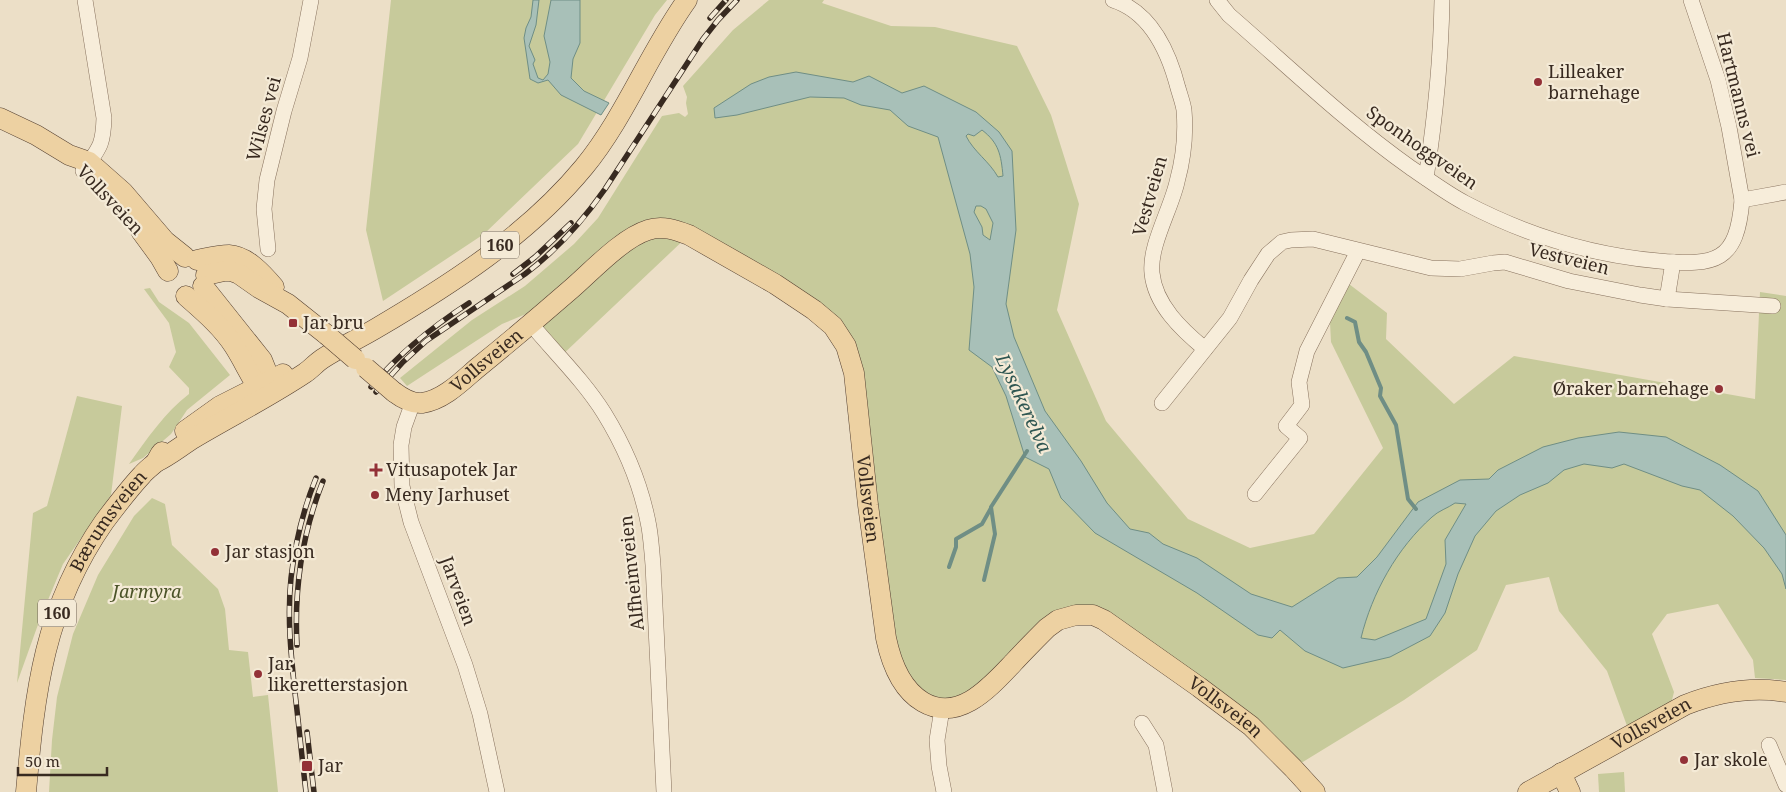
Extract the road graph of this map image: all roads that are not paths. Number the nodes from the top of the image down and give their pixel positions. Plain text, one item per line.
1 (85, 0) edge
2 (311, 0) edge
3 (686, 0) edge
4 (1113, 0) edge
5 (1217, 0) edge
6 (1442, 0) edge
7 (1691, 0) edge
8 (0, 118) edge
9 (86, 167) junction
10 (1426, 178) junction
11 (1786, 192) edge
12 (1742, 200) junction
13 (268, 249) dead end
14 (1358, 251) junction
15 (1673, 262) junction
16 (168, 271) junction
17 (196, 275) junction
18 (1667, 299) junction
19 (1773, 306) dead end
20 (531, 324) junction
21 (1205, 349) junction
22 (264, 388) junction
23 (413, 402) junction
24 (1162, 403) dead end
25 (1254, 494) dead end
26 (1786, 692) edge
27 (942, 709) junction
28 (1142, 723) dead end
29 (1769, 745) dead end
30 (1561, 773) junction
31 (1786, 785) edge
32 (26, 792) edge
33 (497, 792) edge
34 (664, 792) edge
35 (944, 792) edge
36 (1165, 792) edge
37 (1315, 792) edge
38 (1528, 792) edge
39 (1570, 792) edge

1 - 9 street
2 - 13 street, Wilses vei
3 - 22 main road, Bærumsveien / 160
4 - 21 street, Vestveien
5 - 10 street, Sponhoggveien
6 - 10 street
7 - 12 street, Hartmanns vei
8 - 9 main road, Vollsveien
9 - 16 main road, Vollsveien
9 - 17 main road, Vollsveien
10 - 15 street, Sponhoggveien
11 - 12 street
12 - 15 street, Sponhoggveien
14 - 18 street, Vestveien
14 - 21 street, Vestveien
14 - 25 street
15 - 18 street
16 - 17 main road
16 - 17 main road, Vollsveien
17 - 22 main road, Vollsveien
17 - 23 main road, bridge
18 - 19 street, Vestveien
20 - 23 main road, Vollsveien
20 - 27 main road, Vollsveien
20 - 34 street, Alfheimveien
21 - 24 street, Vestveien
22 - 32 main road, Bærumsveien / 160
23 - 33 street, Jarveien
26 - 30 main road, Vollsveien
27 - 35 street
27 - 37 main road, Vollsveien
28 - 36 street
29 - 31 street
30 - 38 main road, Vollsveien
30 - 39 main road

